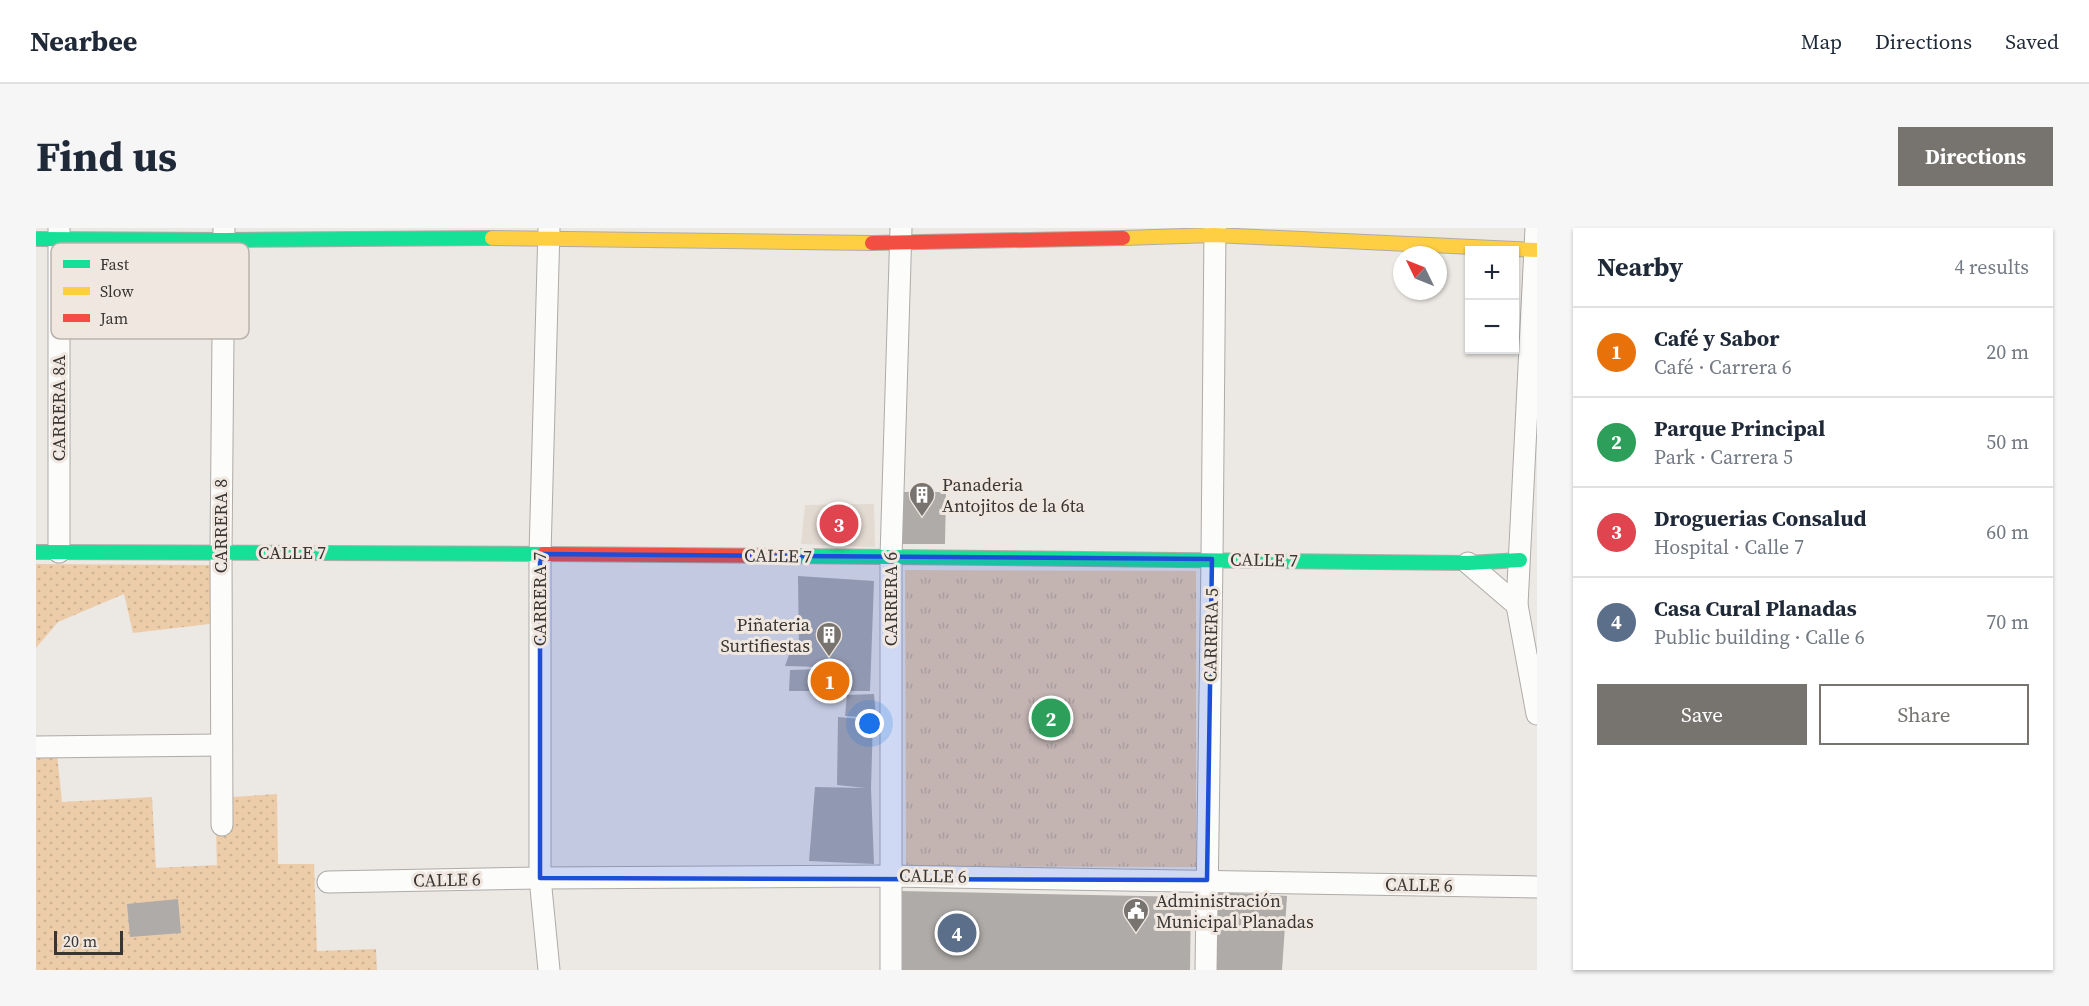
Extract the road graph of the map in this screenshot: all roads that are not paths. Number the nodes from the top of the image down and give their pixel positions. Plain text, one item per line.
1 (1536, 228) edge
2 (1214, 231) edge
3 (549, 232) edge
4 (59, 233) edge
5 (394, 233) edge
6 (224, 234) edge
7 (901, 236) edge
8 (1375, 236) edge
9 (36, 239) edge
10 (1537, 250) edge
11 (59, 339) edge
12 (223, 339) edge
13 (36, 552) edge
14 (59, 552) junction
15 (220, 553) junction
16 (540, 554) junction
17 (891, 557) junction
18 (1212, 559) junction
19 (1520, 560) junction
20 (1468, 563) junction
21 (1517, 605) junction
22 (1537, 714) edge
23 (221, 746) junction
24 (36, 747) edge
25 (222, 825) dead end
26 (891, 876) junction
27 (540, 878) junction
28 (1207, 880) junction
29 (328, 882) dead end
30 (1537, 887) edge
31 (549, 970) edge
32 (891, 970) edge
33 (1206, 970) edge

1 - 10 street
2 - 7 street
2 - 8 street
2 - 18 street, CARRERA 5
3 - 5 street
3 - 7 street
3 - 16 street, CARRERA 7
4 - 6 street
4 - 9 street
5 - 6 street
7 - 17 street, CARRERA 6
8 - 10 street
10 - 19 street
11 - 14 street, CARRERA 8A
12 - 15 street, CARRERA 8
13 - 14 street, CALLE 7
14 - 15 street, CALLE 7
15 - 16 street, CALLE 7
15 - 23 street, CARRERA 8
16 - 17 street, CALLE 7
16 - 27 street, CARRERA 7
17 - 18 street, CALLE 7
17 - 26 street, CARRERA 6
18 - 20 street, CALLE 7
18 - 28 street, CARRERA 5
19 - 20 street, CALLE 7
19 - 21 street
20 - 21 street
21 - 22 street
23 - 24 street
23 - 25 street, CARRERA 8
26 - 27 street, CALLE 6
26 - 28 street, CALLE 6
26 - 32 street, CARRERA 6
27 - 29 street, CALLE 6
27 - 31 street, CARRERA 7
28 - 30 street, CALLE 6
28 - 33 street, CARRERA 5

